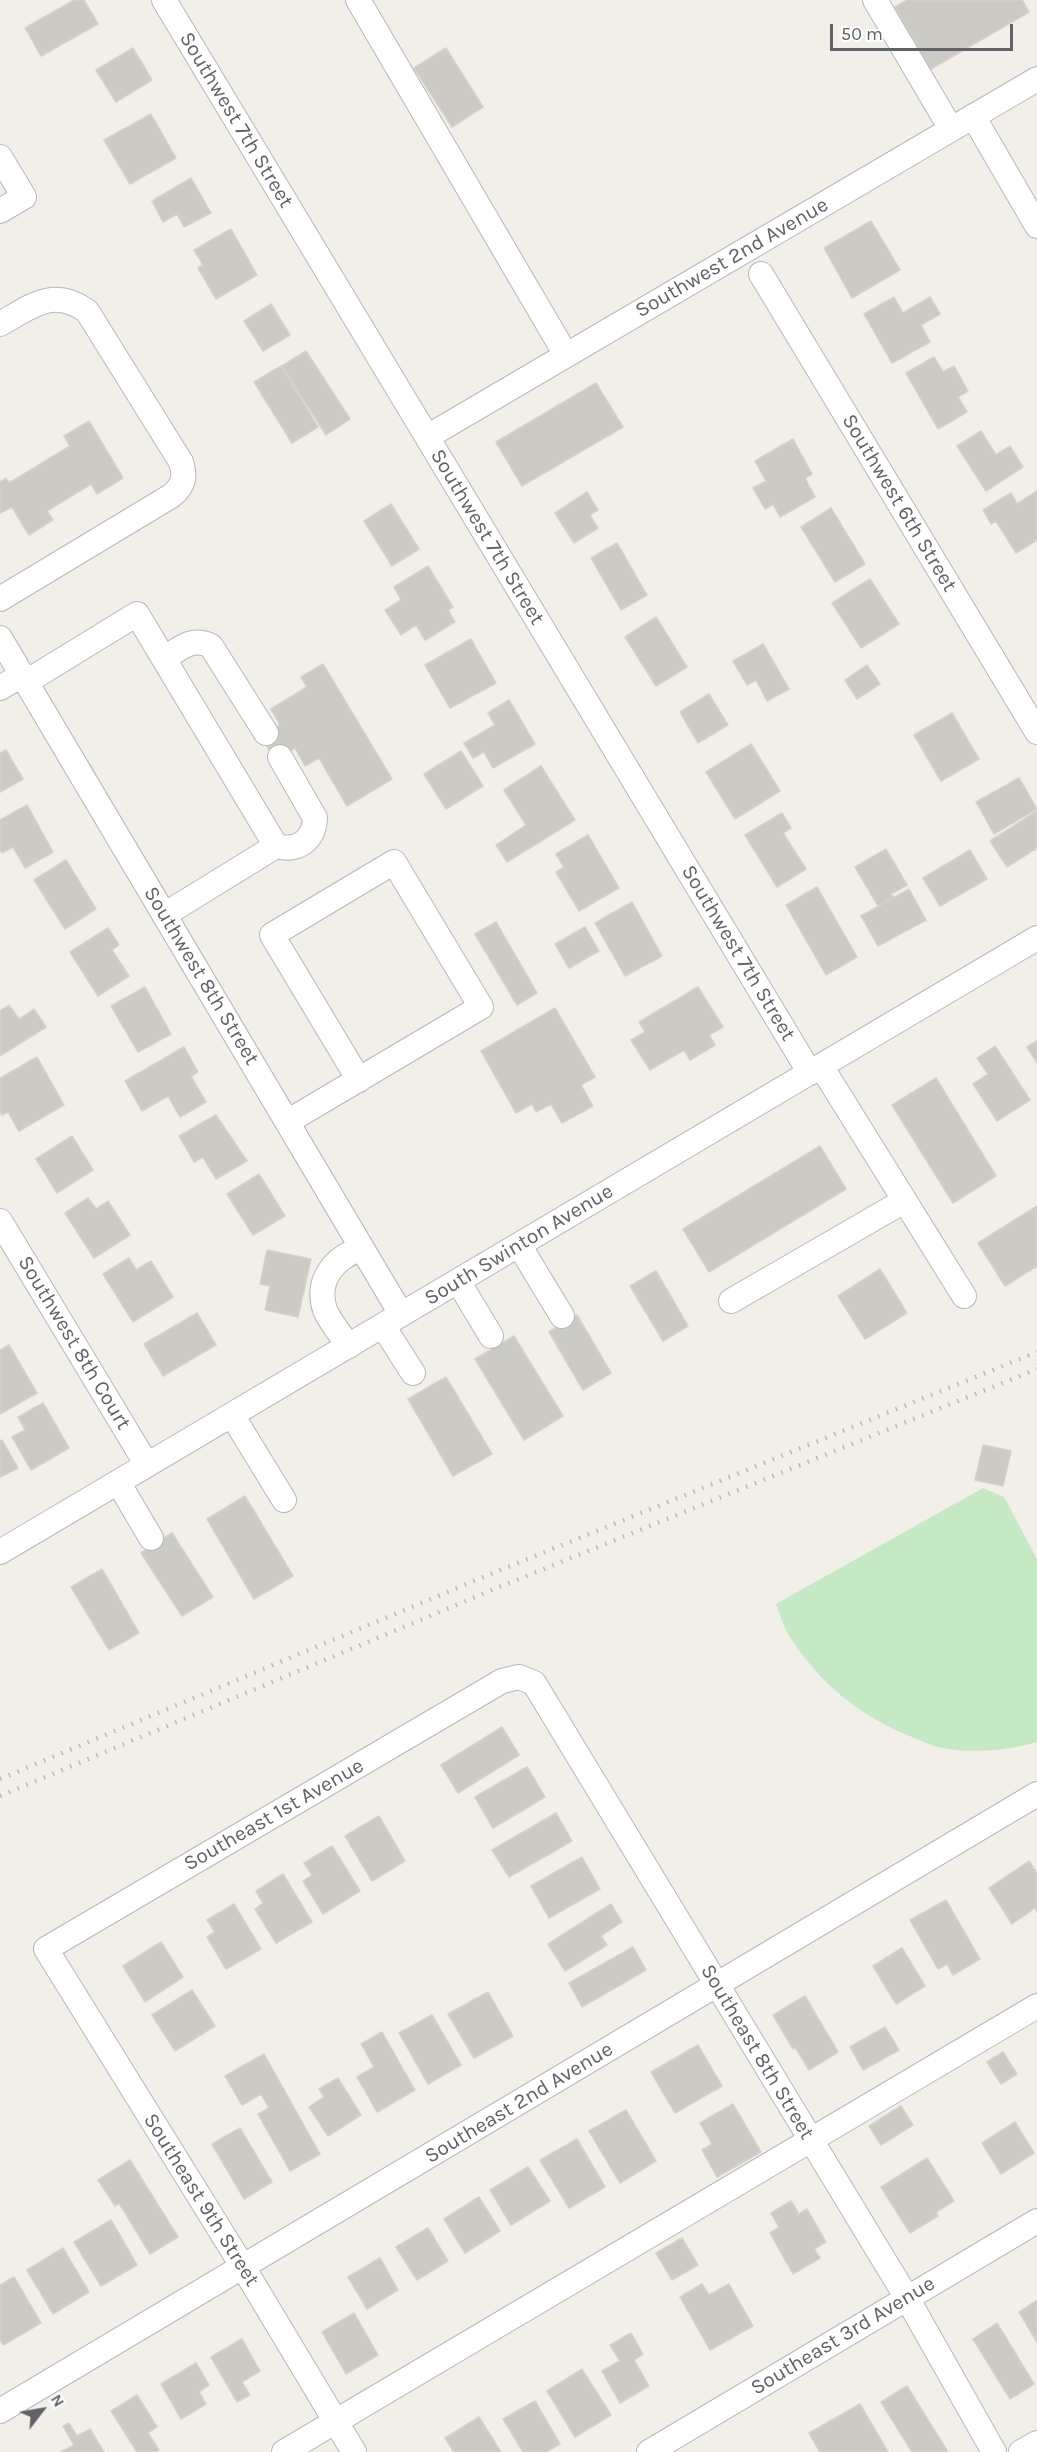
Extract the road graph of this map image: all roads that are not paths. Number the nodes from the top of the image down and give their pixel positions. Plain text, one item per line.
1 (164, 0) edge
2 (358, 0) edge
3 (875, 0) edge
4 (1037, 79) edge
5 (973, 116) junction
6 (951, 129) junction
7 (0, 157) edge
8 (0, 211) edge
9 (1037, 226) edge
10 (761, 274) dead end
11 (0, 324) edge
12 (566, 355) junction
13 (427, 437) junction
14 (0, 599) edge
15 (0, 638) edge
16 (164, 659) junction
17 (24, 678) junction
18 (0, 688) edge
19 (1037, 732) edge
20 (266, 733) dead end
21 (280, 757) dead end
22 (276, 846) junction
23 (164, 915) junction
24 (1037, 938) edge
25 (816, 1070) junction
26 (358, 1080) junction
27 (287, 1122) junction
28 (904, 1201) junction
29 (0, 1221) edge
30 (519, 1245) junction
31 (361, 1249) junction
32 (458, 1281) junction
33 (964, 1296) dead end
34 (731, 1301) dead end
35 (562, 1316) dead end
36 (392, 1320) junction
37 (491, 1336) dead end
38 (349, 1346) junction
39 (413, 1373) dead end
40 (232, 1415) junction
41 (147, 1465) junction
42 (118, 1482) junction
43 (284, 1500) dead end
44 (151, 1538) dead end
45 (0, 1552) edge
46 (502, 1681) joint
47 (1037, 1794) edge
48 (46, 1949) joint
49 (716, 1985) junction
50 (1037, 2006) edge
51 (811, 2140) junction
52 (1037, 2221) edge
53 (243, 2267) junction
54 (907, 2298) junction
55 (0, 2411) edge
56 (335, 2422) junction
57 (1037, 2442) edge
58 (284, 2452) edge
59 (354, 2452) edge
60 (649, 2452) edge
61 (994, 2452) edge
62 (1021, 2452) edge

1 - 13 street, Southwest 7th Street
2 - 12 street
3 - 6 street
4 - 5 street, Southwest 2nd Avenue
5 - 6 street, Southwest 2nd Avenue
5 - 9 street
6 - 12 street, Southwest 2nd Avenue
7 - 8 street
10 - 19 street, Southwest 6th Street
11 - 14 street
12 - 13 street, Southwest 2nd Avenue
13 - 25 street, Southwest 7th Street
15 - 17 street, Southwest 8th Street
16 - 17 street
16 - 20 street
16 - 22 street
17 - 18 street
17 - 23 street, Southwest 8th Street
21 - 22 street
22 - 23 street
23 - 27 street, Southwest 8th Street
24 - 25 street, South Swinton Avenue
25 - 28 street, Southwest 7th Street
25 - 30 street, South Swinton Avenue
26 - 26 street
26 - 27 street
27 - 31 street, Southwest 8th Street
28 - 33 street, Southwest 7th Street
28 - 34 street
29 - 41 street, Southwest 8th Court
30 - 32 street, South Swinton Avenue
30 - 35 street
31 - 36 street, Southwest 8th Street
31 - 38 street
32 - 36 street, South Swinton Avenue
32 - 37 street
36 - 38 street, South Swinton Avenue
36 - 39 street, Southwest 8th Street
38 - 40 street, South Swinton Avenue
40 - 41 street, South Swinton Avenue
40 - 43 street
41 - 42 street, South Swinton Avenue
42 - 44 street
42 - 45 street, South Swinton Avenue
46 - 48 street, Southeast 1st Avenue
46 - 49 street, Southeast 8th Street
47 - 49 street, Southeast 2nd Avenue
48 - 53 street, Southeast 9th Street
49 - 51 street, Southeast 8th Street
49 - 53 street, Southeast 2nd Avenue
50 - 51 street
51 - 54 street, Southeast 8th Street
51 - 56 street
52 - 54 street, Southeast 3rd Avenue
53 - 55 street, Southeast 2nd Avenue
53 - 56 street, Southeast 9th Street
54 - 60 street, Southeast 3rd Avenue
54 - 61 street, Southeast 8th Street
56 - 58 street
56 - 59 street, Southeast 9th Street
57 - 62 street

